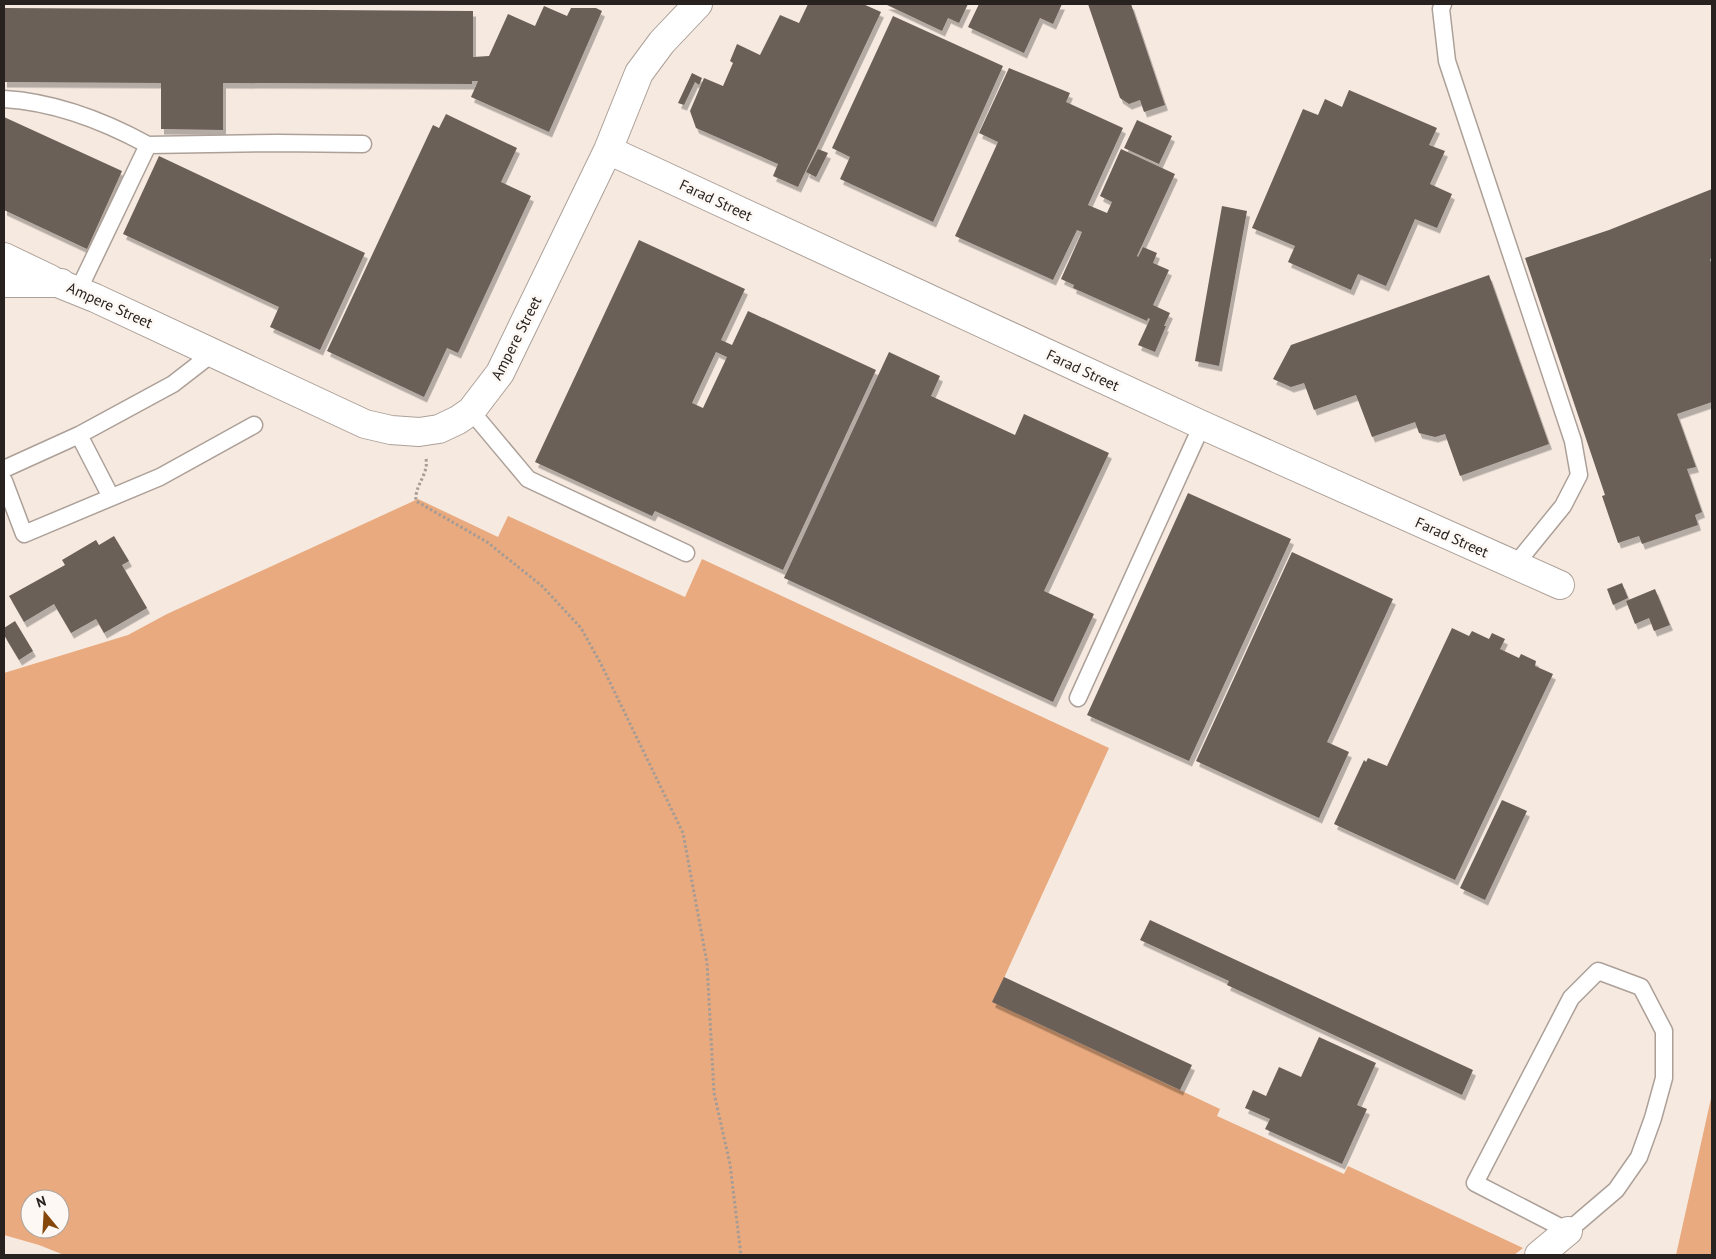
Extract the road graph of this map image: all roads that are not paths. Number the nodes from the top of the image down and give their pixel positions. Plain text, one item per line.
1 (698, 4) edge
2 (1443, 4) edge
3 (4, 99) edge
4 (363, 144) dead end
5 (148, 145) junction
6 (608, 150) junction
7 (4, 257) edge
8 (4, 265) edge
9 (4, 284) edge
10 (63, 284) junction
11 (213, 353) junction
12 (472, 411) junction
13 (1202, 425) junction
14 (254, 426) dead end
15 (79, 435) junction
16 (4, 469) edge
17 (4, 481) edge
18 (111, 497) junction
19 (686, 552) dead end
20 (1515, 565) junction
21 (1560, 585) dead end
22 (1078, 698) dead end
23 (1568, 1231) junction
24 (1538, 1255) edge

1 - 6 street, Ampere Street
2 - 20 lane
3 - 5 lane
4 - 5 lane
5 - 10 lane
6 - 12 street, Ampere Street
6 - 13 street, Farad Street
7 - 10 street
8 - 10 street, Ampere Street
9 - 10 street
10 - 11 street, Ampere Street
11 - 12 street, Ampere Street
11 - 15 lane
12 - 19 lane
13 - 20 street, Farad Street
13 - 22 lane
14 - 18 lane
15 - 16 lane
15 - 18 lane
17 - 18 lane
20 - 21 street, Farad Street
23 - 23 lane
23 - 24 street

